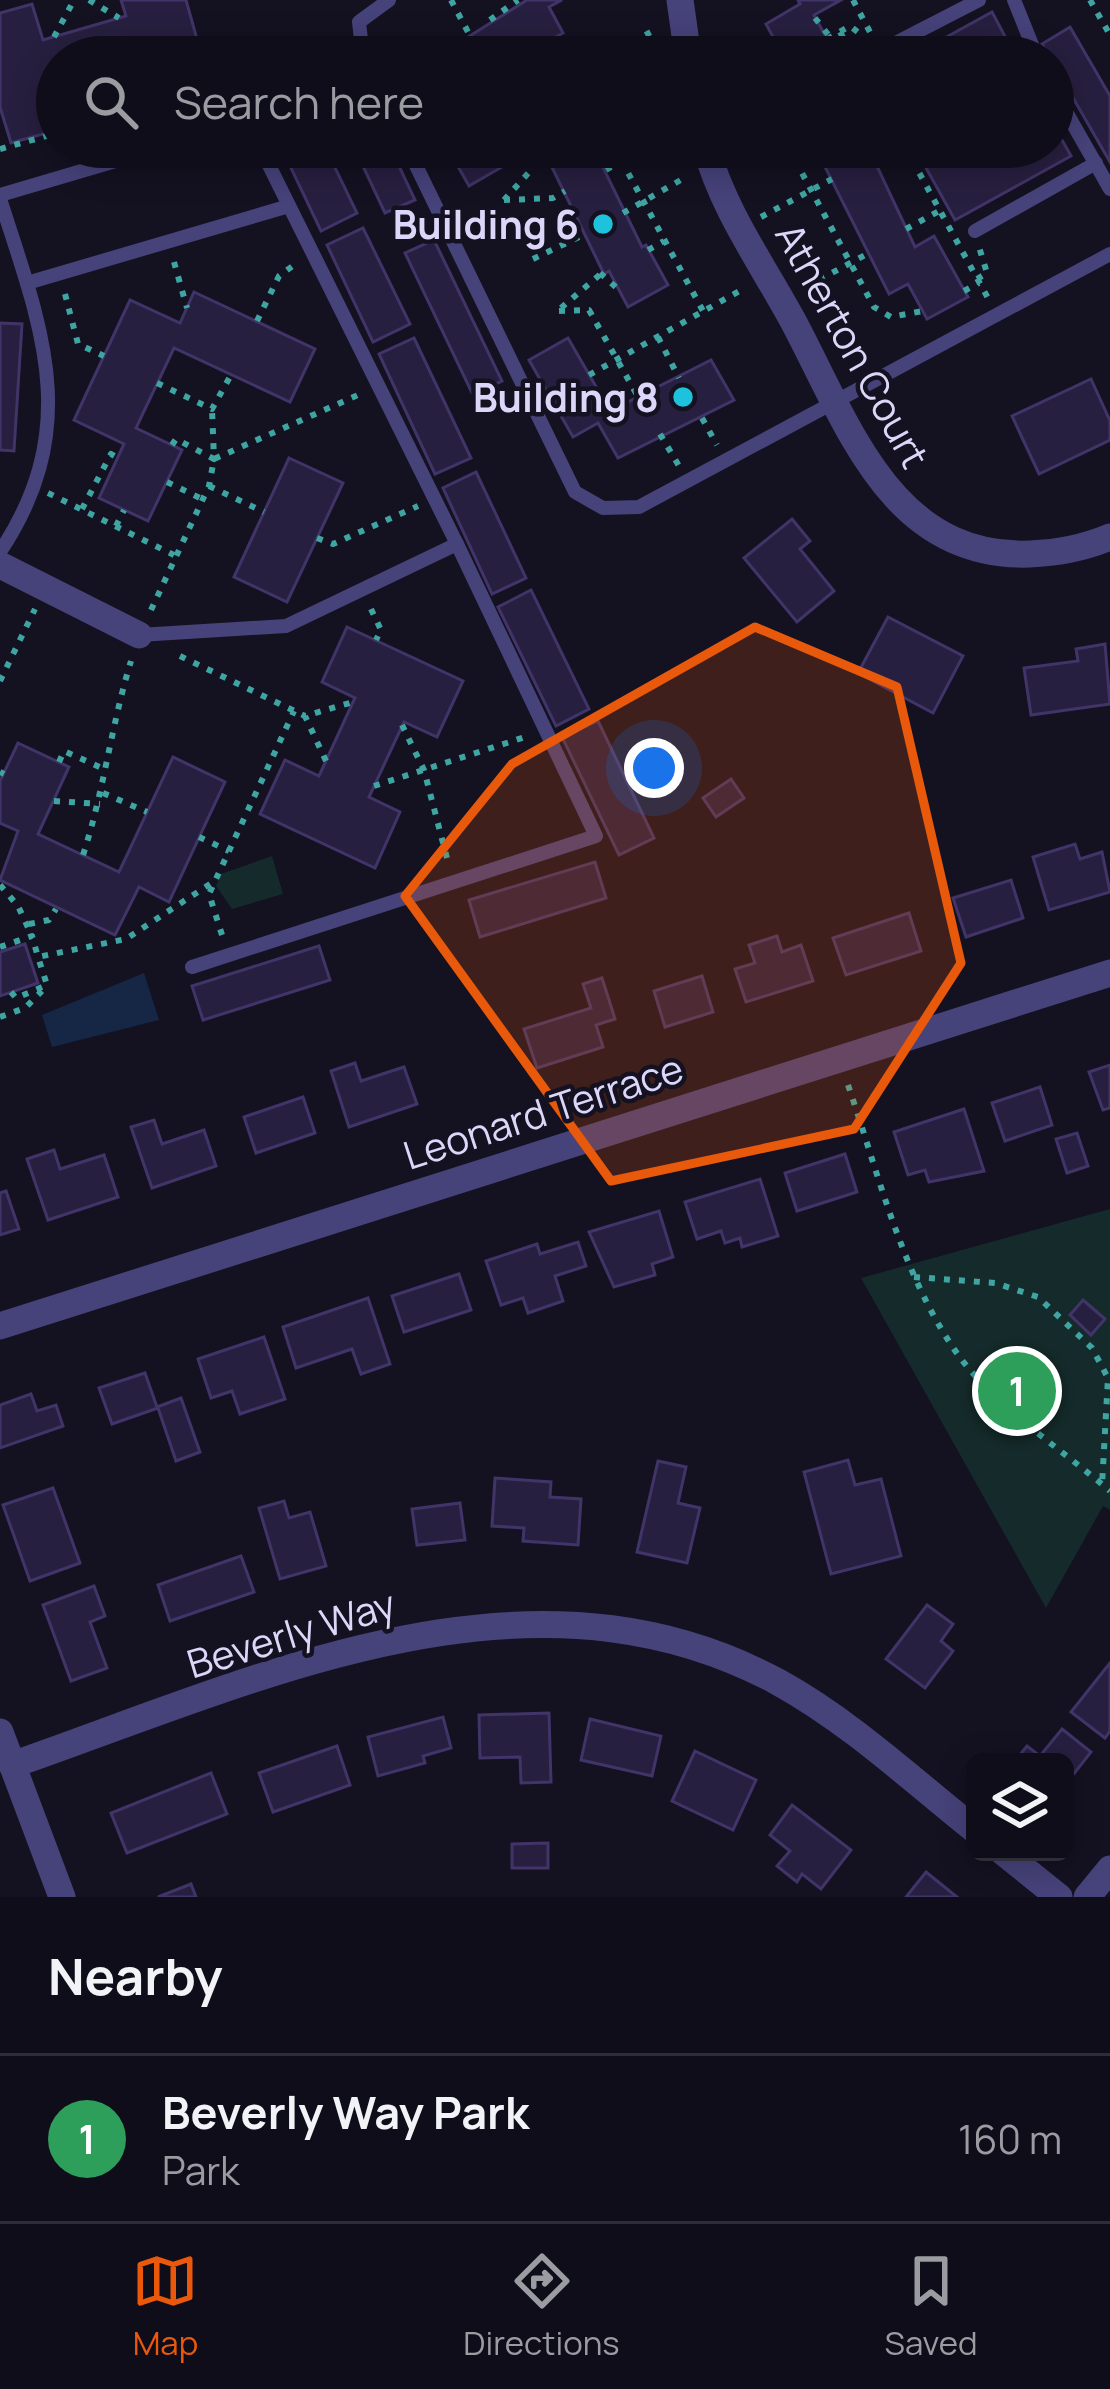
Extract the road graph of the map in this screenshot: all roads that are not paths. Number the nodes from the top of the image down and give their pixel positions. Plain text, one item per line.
1 (389, 0) edge
2 (979, 0) edge
3 (1014, 0) edge
4 (361, 36) edge
5 (909, 36) edge
6 (1029, 36) edge
7 (1074, 125) edge
8 (1096, 163) junction
9 (95, 168) edge
10 (270, 168) edge
11 (416, 168) edge
12 (714, 168) edge
13 (1110, 189) edge
14 (0, 197) edge
15 (289, 206) junction
16 (975, 231) road end
17 (1110, 254) edge
18 (27, 283) junction
19 (835, 399) junction
20 (1110, 537) edge
21 (457, 544) junction
22 (0, 552) edge
23 (0, 565) edge
24 (139, 635) joint
25 (192, 968) dead end
26 (1110, 973) edge
27 (0, 1326) edge
28 (0, 1732) edge
29 (13, 1766) junction
30 (966, 1823) edge
31 (1014, 1861) edge
32 (1110, 1869) edge
33 (62, 1897) edge
34 (1059, 1897) edge
35 (1088, 1897) edge

1 - 4 lane
2 - 5 lane
3 - 6 lane
7 - 8 lane
8 - 13 lane
8 - 16 lane
9 - 14 lane
10 - 15 lane
11 - 19 lane
12 - 19 street, Atherton Court
14 - 18 lane
15 - 18 lane
15 - 21 lane
17 - 19 lane
18 - 22 lane
19 - 20 street, Atherton Court
21 - 24 lane
21 - 25 lane
23 - 24 street
26 - 27 street, Leonard Terrace
28 - 29 street
29 - 30 street, Beverly Way
29 - 33 street
31 - 34 street
32 - 35 street

